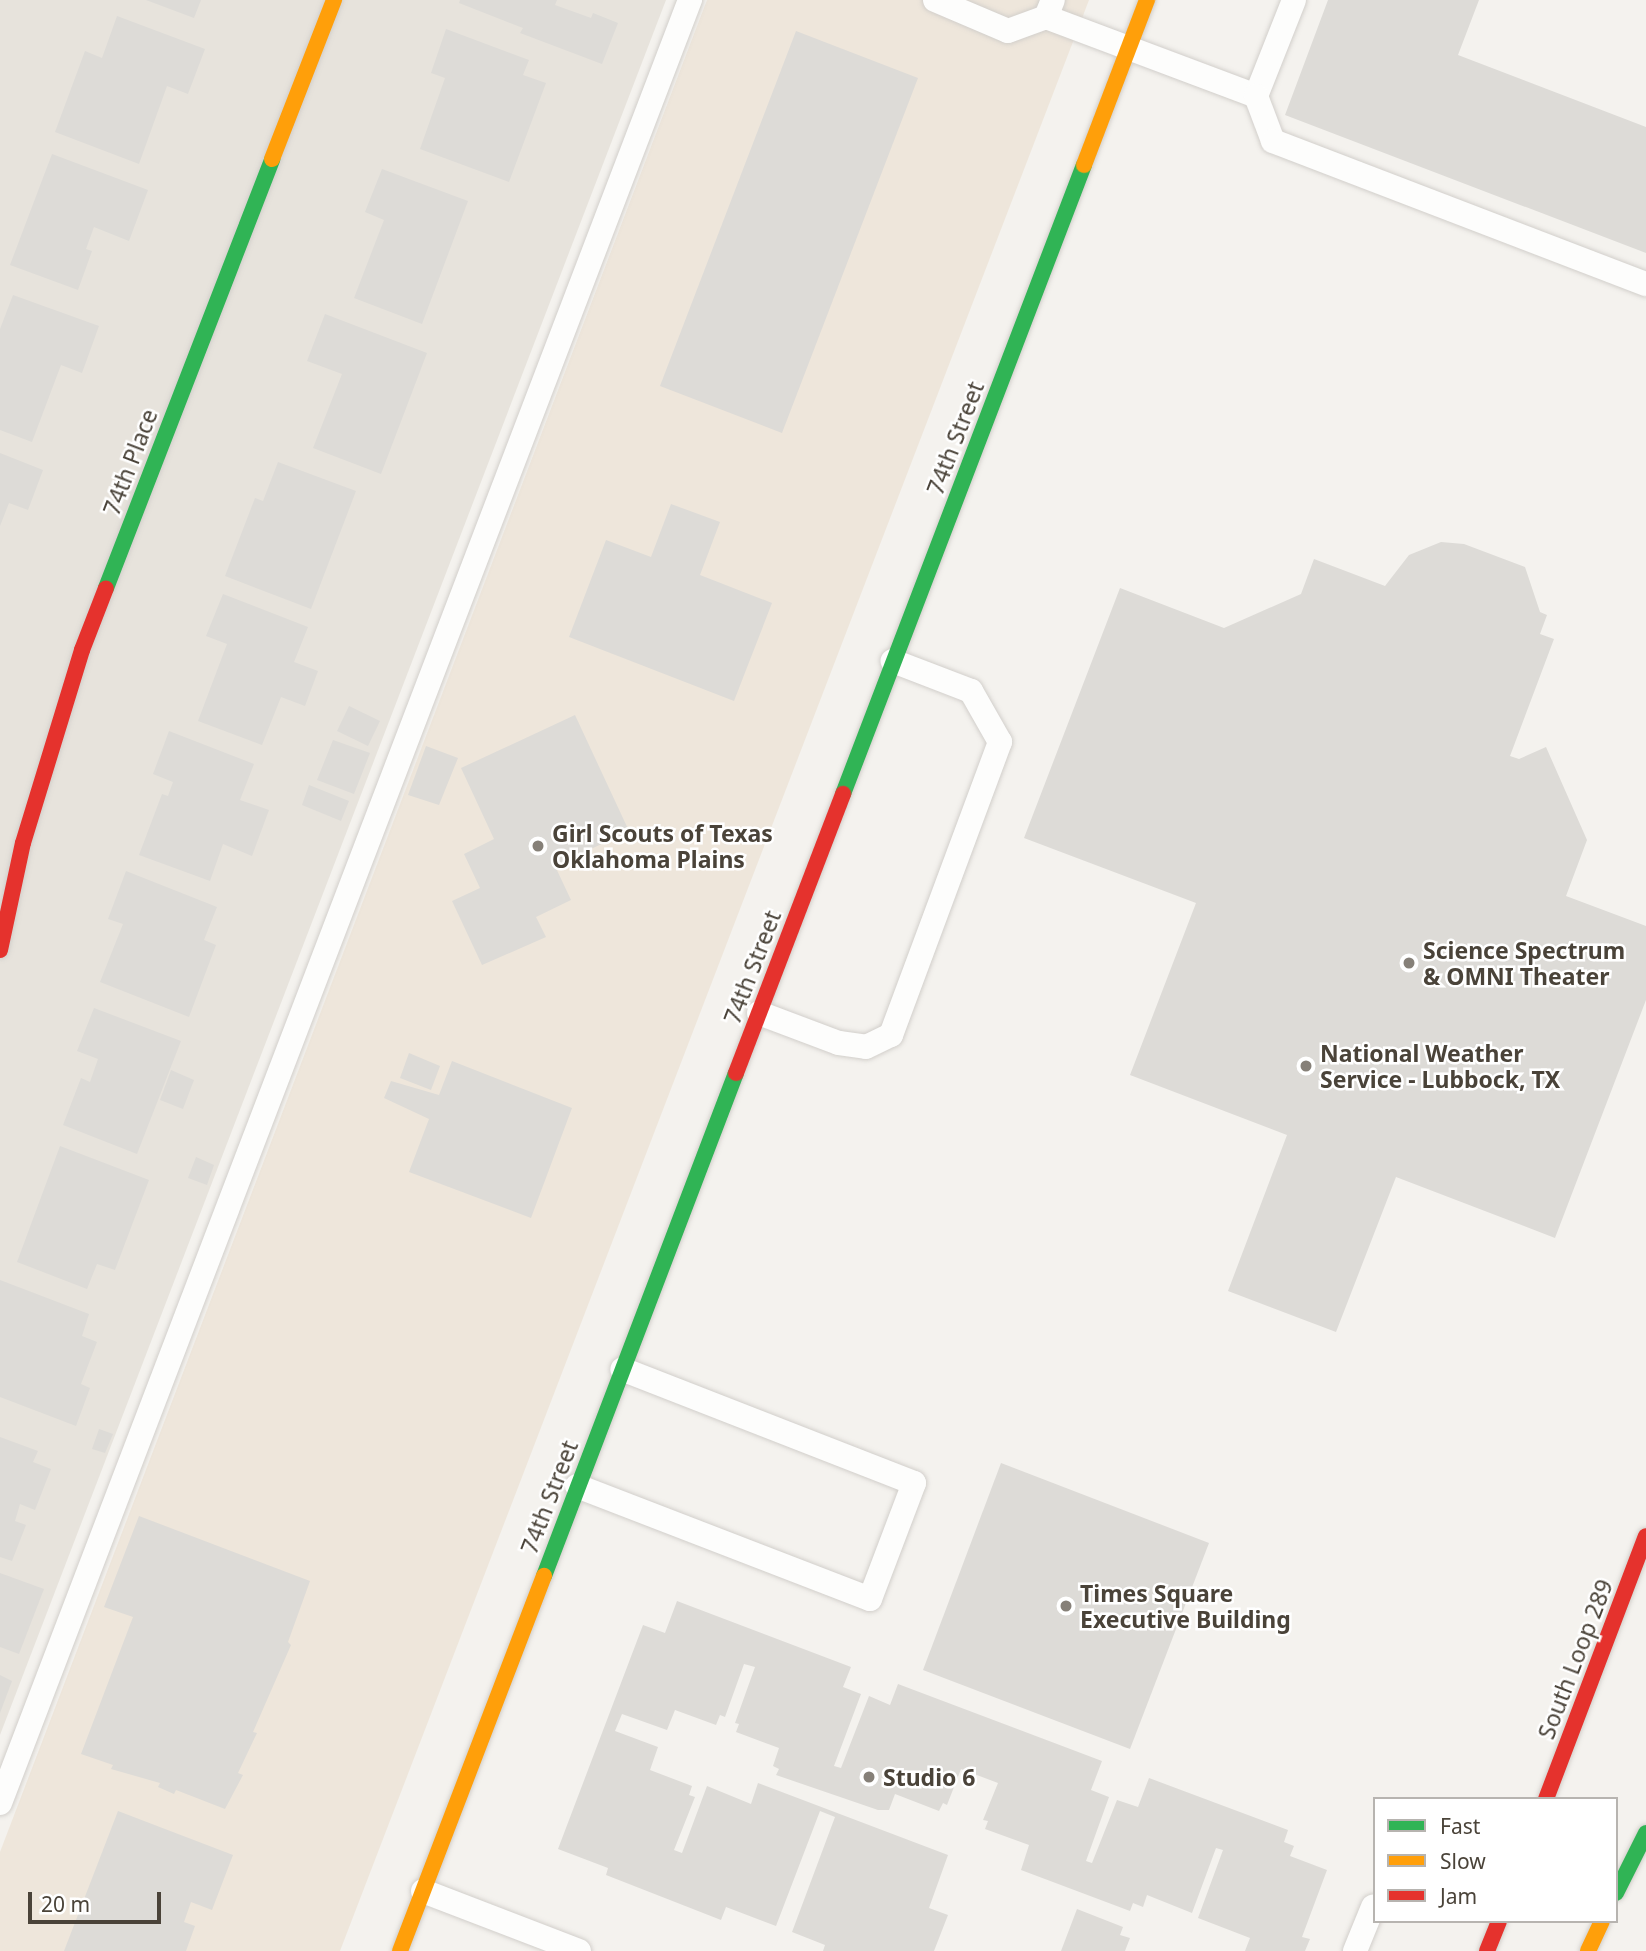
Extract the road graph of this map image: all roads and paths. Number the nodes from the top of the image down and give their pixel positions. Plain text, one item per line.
1 (334, 0) edge
2 (690, 0) edge
3 (935, 0) edge
4 (1147, 0) edge
5 (1294, 0) edge
6 (1049, 8) edge
7 (1128, 49) junction
8 (1255, 96) junction
9 (1646, 284) edge
10 (893, 662) junction
11 (0, 950) edge
12 (759, 1013) junction
13 (622, 1369) junction
14 (577, 1486) junction
15 (1646, 1536) edge
16 (1547, 1797) edge
17 (0, 1802) edge
18 (1646, 1833) edge
19 (1618, 1889) edge
20 (423, 1891) junction
21 (1373, 1907) edge
22 (1498, 1923) edge
23 (1601, 1923) edge
24 (400, 1951) edge
25 (579, 1951) edge
26 (1355, 1951) edge
27 (1487, 1951) edge
28 (1588, 1951) edge

1 - 11 main road, 74th Place
2 - 17 lane
3 - 6 lane
4 - 7 main road, 74th Street
5 - 8 lane
6 - 7 lane
7 - 8 lane
7 - 10 main road, 74th Street
8 - 9 lane
10 - 12 main road, 74th Street
10 - 12 lane
12 - 13 main road, 74th Street
13 - 14 main road, 74th Street
13 - 14 lane
14 - 20 main road, 74th Street
15 - 16 main road, South Loop 289
18 - 19 main road
20 - 24 main road, 74th Street
20 - 25 lane
21 - 26 lane
22 - 27 main road
23 - 28 main road

